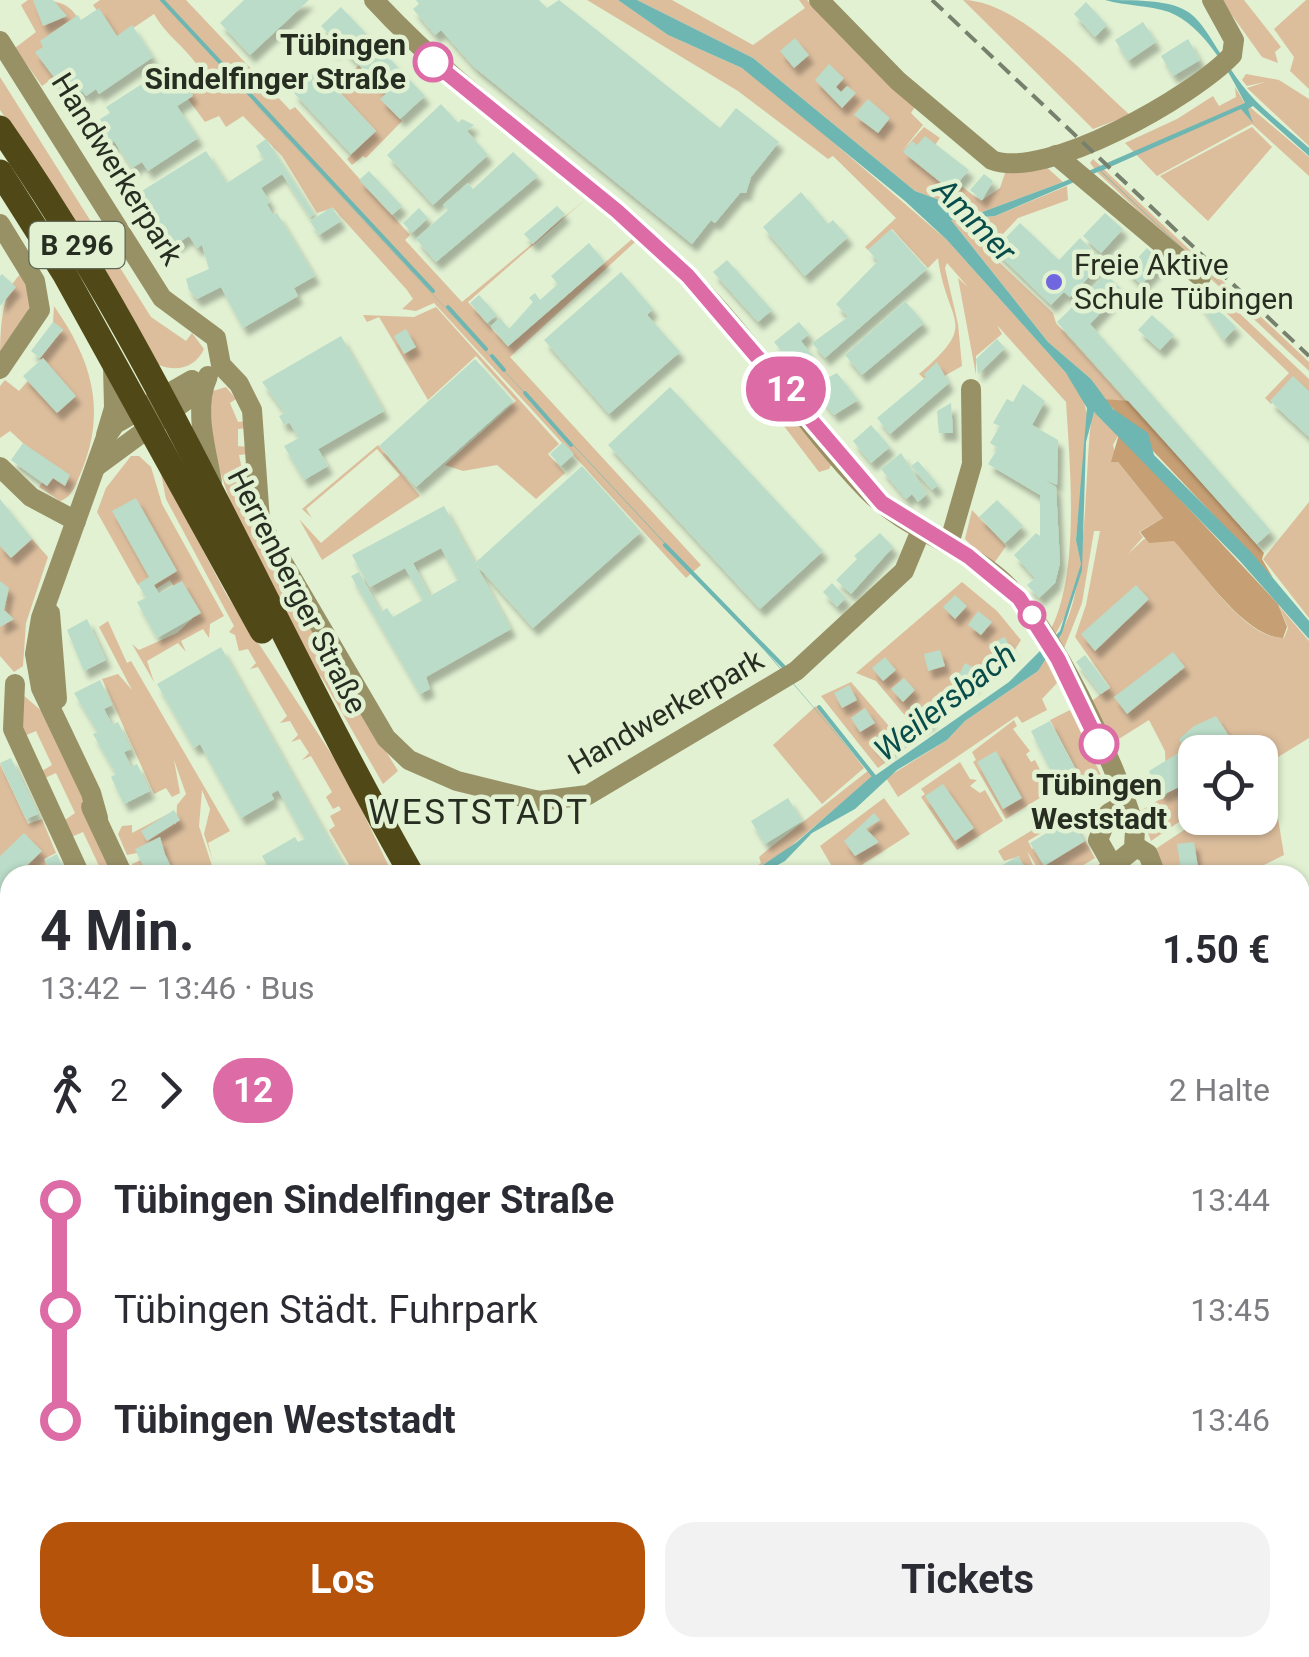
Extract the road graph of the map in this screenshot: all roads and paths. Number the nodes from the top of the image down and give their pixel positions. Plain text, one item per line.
1 (374, 0) edge
2 (819, 0) edge
3 (1212, 0) edge
4 (0, 41) edge
5 (0, 128) edge
6 (1056, 155) junction
7 (0, 172) edge
8 (0, 224) edge
9 (1201, 277) dead end
10 (113, 363) junction
11 (144, 367) junction
12 (0, 369) edge
13 (206, 377) junction
14 (971, 389) dead end
15 (153, 412) junction
16 (106, 436) junction
17 (98, 466) junction
18 (0, 467) edge
19 (217, 506) junction
20 (76, 521) junction
21 (921, 530) junction
22 (949, 544) junction
23 (8, 678) edge
24 (47, 687) junction
25 (344, 756) junction
26 (1126, 803) junction
27 (1135, 846) junction
28 (75, 865) edge
29 (118, 865) edge
30 (406, 865) edge
31 (1106, 865) edge
32 (1115, 865) edge
33 (1152, 865) edge

1 - 21 street
2 - 6 street
3 - 6 street
4 - 13 street, Handwerkerpark
5 - 11 main road, Herrenberger Straße / B 296
6 - 9 street
7 - 10 main road, Herrenberger Straße / B 296
8 - 12 street
10 - 15 main road, Herrenberger Straße / B 296
10 - 16 street
11 - 13 street
11 - 15 main road, Herrenberger Straße / B 296
13 - 15 street
13 - 19 street, Handwerkerpark
13 - 21 street, Handwerkerpark
14 - 22 street
15 - 16 street
15 - 17 street
15 - 19 main road, Herrenberger Straße / B 296
15 - 25 main road, Herrenberger Straße / B 296
16 - 17 street
17 - 20 street
18 - 20 street
19 - 25 main road, Herrenberger Straße / B 296
20 - 24 street
21 - 22 street
22 - 26 street
23 - 24 street
23 - 28 street
24 - 29 street
25 - 30 main road, B 296
26 - 27 street
26 - 31 street
27 - 32 street
27 - 33 street

